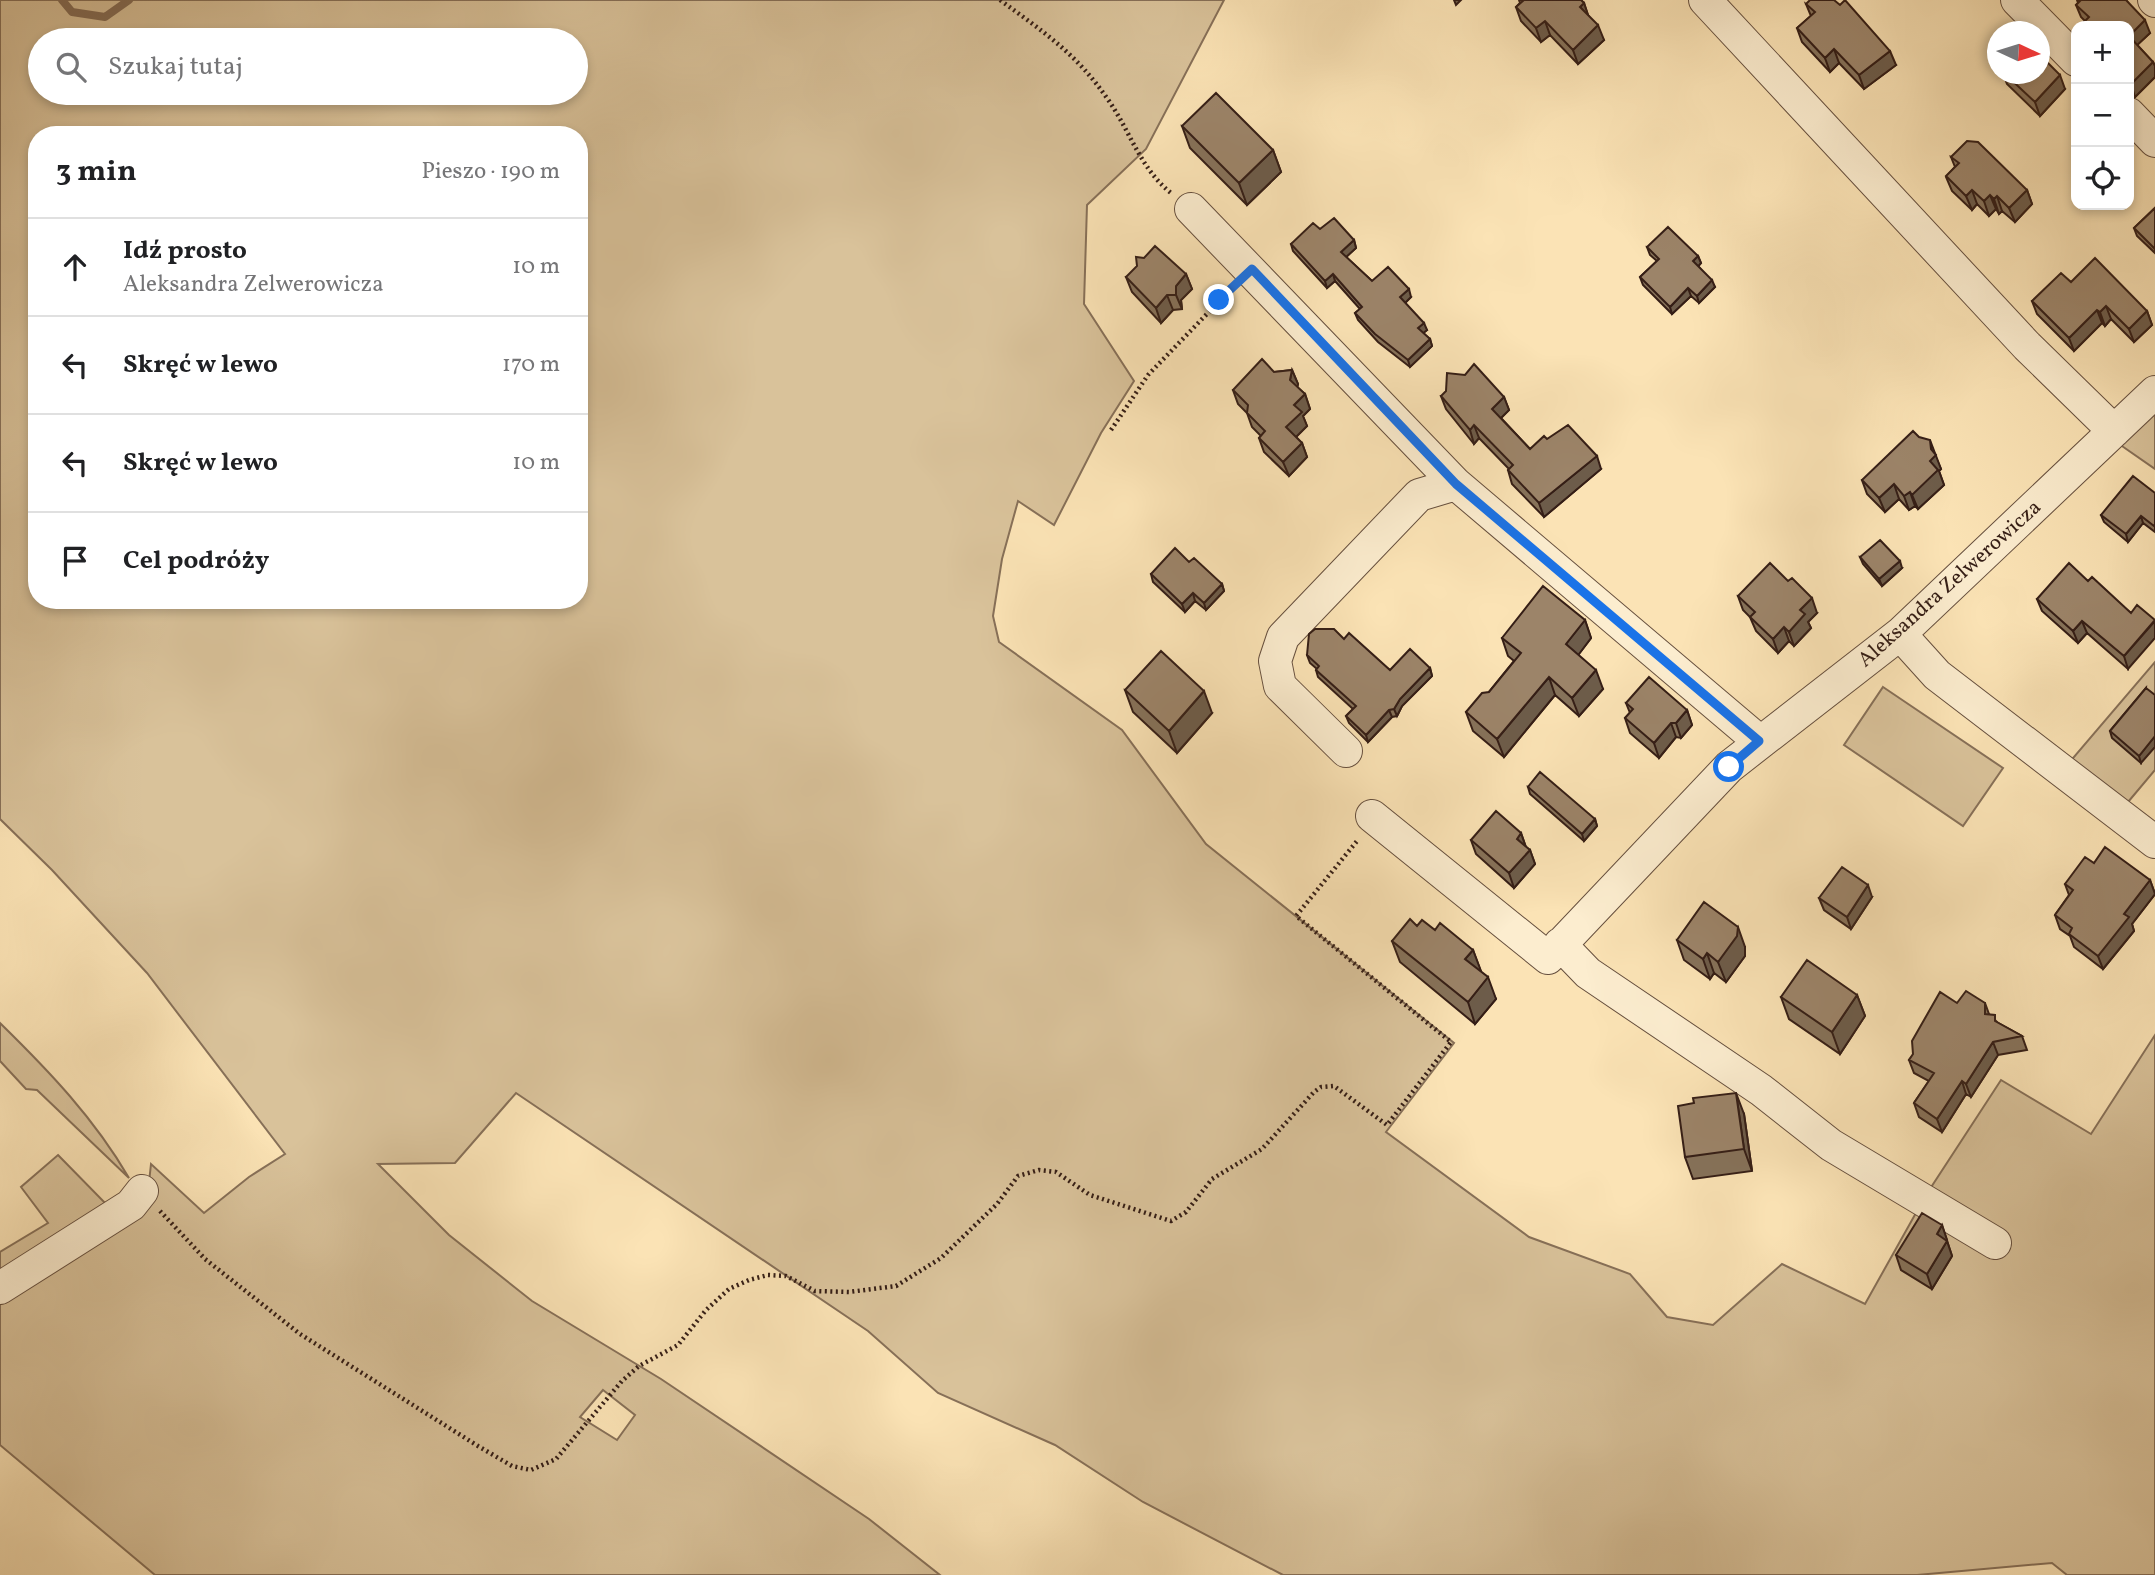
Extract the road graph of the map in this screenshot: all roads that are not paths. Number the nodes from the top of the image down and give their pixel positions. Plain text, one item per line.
1 (1705, 0) edge
2 (2017, 0) edge
3 (2071, 55) edge
4 (2134, 119) edge
5 (2155, 141) edge
6 (1191, 209) road end
7 (2155, 392) edge
8 (2114, 431) junction
9 (1456, 484) junction
10 (1899, 634) junction
11 (1759, 741) junction
12 (1346, 751) dead end
13 (1372, 816) road end
14 (2155, 842) edge
15 (1560, 944) junction
16 (142, 1191) road end
17 (1994, 1243) dead end
18 (0, 1288) edge

1 - 8 street
2 - 3 street
4 - 5 street
6 - 9 street
7 - 8 street, Aleksandra Zelwerowicza
8 - 10 street, Aleksandra Zelwerowicza
9 - 11 street
9 - 12 street
10 - 11 street, Aleksandra Zelwerowicza
10 - 14 street
11 - 15 street, Aleksandra Zelwerowicza
13 - 15 street
15 - 17 street
16 - 18 street

